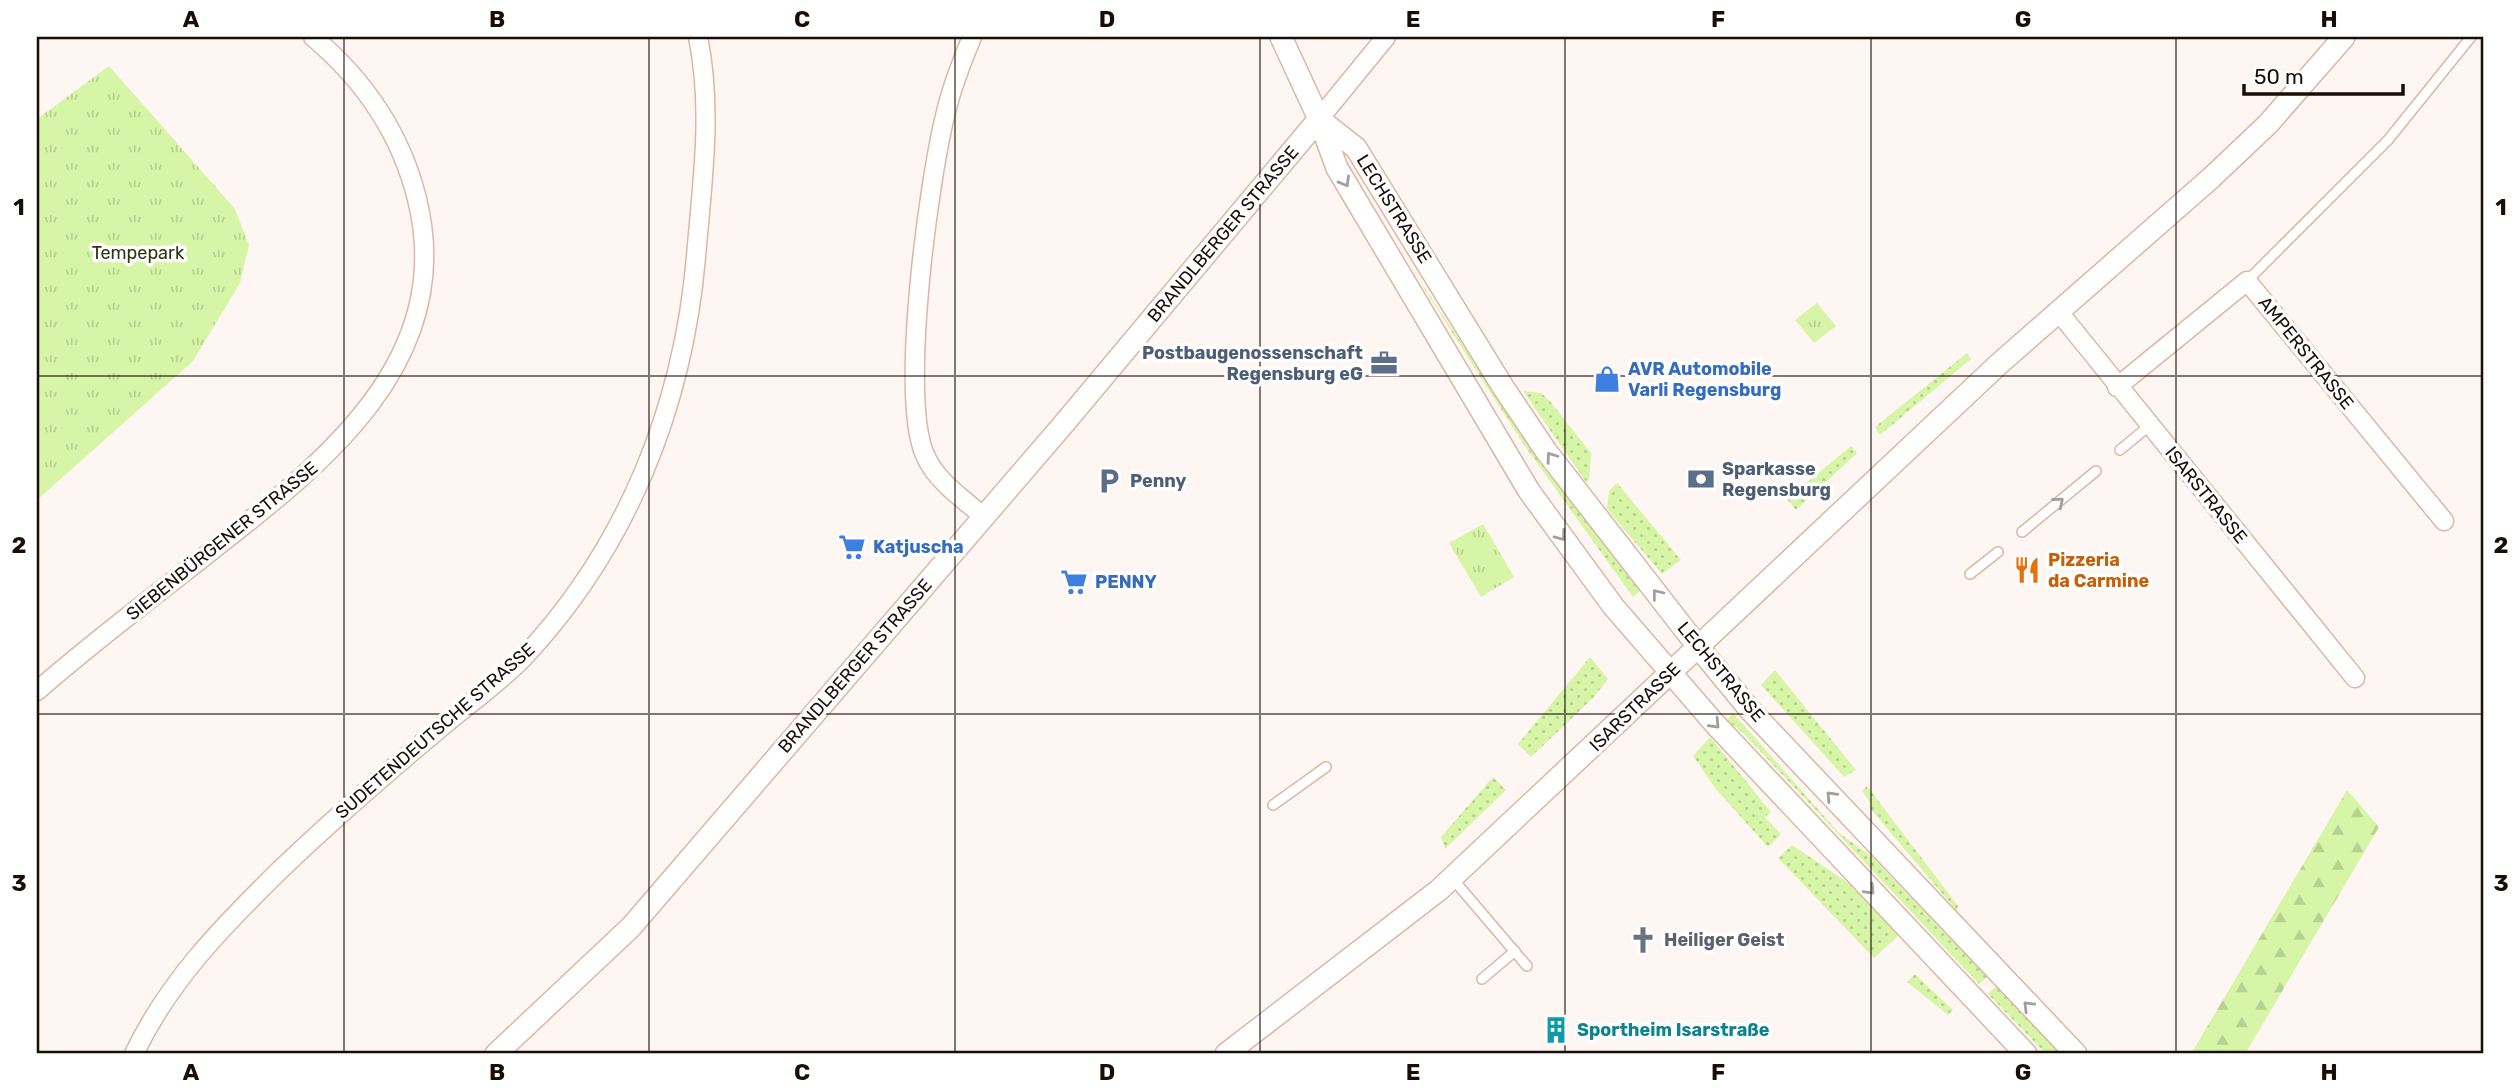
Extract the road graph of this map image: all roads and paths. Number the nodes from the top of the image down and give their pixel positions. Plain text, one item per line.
1 (313, 37) edge
2 (698, 37) edge
3 (972, 37) edge
4 (1281, 37) edge
5 (1386, 37) edge
6 (2344, 37) edge
7 (2471, 37) edge
8 (1319, 119) junction
9 (2247, 281) junction
10 (2058, 311) junction
11 (2117, 387) junction
12 (2150, 426) junction
13 (2120, 450) dead end
14 (2095, 471) dead end
15 (983, 516) junction
16 (2444, 521) dead end
17 (2022, 532) dead end
18 (1998, 552) dead end
19 (1970, 574) dead end
20 (1699, 648) junction
21 (1669, 674) junction
22 (2355, 678) dead end
23 (37, 691) edge
24 (1326, 767) dead end
25 (1273, 805) dead end
26 (1452, 878) junction
27 (1515, 951) junction
28 (1527, 966) dead end
29 (1482, 979) dead end
30 (134, 1054) edge
31 (496, 1054) edge
32 (1226, 1054) edge
33 (2026, 1054) edge
34 (2076, 1054) edge

1 - 23 street, SIEBENBÜRGENER STRASSE
2 - 30 street, SUDETENDEUTSCHE STRASSE
3 - 15 street
4 - 8 street
5 - 8 street, BRANDLBERGER STRASSE
6 - 10 street, ISARSTRASSE
7 - 9 lane
8 - 15 street, BRANDLBERGER STRASSE
20 -> 8 street, LECHSTRASSE
8 -> 21 street, LECHSTRASSE
9 - 11 street, AMPERSTRASSE
9 - 16 street, AMPERSTRASSE
10 - 11 street, ISARSTRASSE
10 - 20 street, ISARSTRASSE
11 - 12 street, ISARSTRASSE
12 - 13 lane
12 - 22 street, ISARSTRASSE
17 -> 14 lane
15 - 31 street, BRANDLBERGER STRASSE
18 - 19 lane
20 - 21 street, ISARSTRASSE
34 -> 20 street, LECHSTRASSE
21 - 26 street, ISARSTRASSE
21 -> 33 street, LECHSTRASSE
24 - 25 lane
26 - 27 lane
26 - 32 street, ISARSTRASSE
27 - 28 lane
27 - 29 lane

